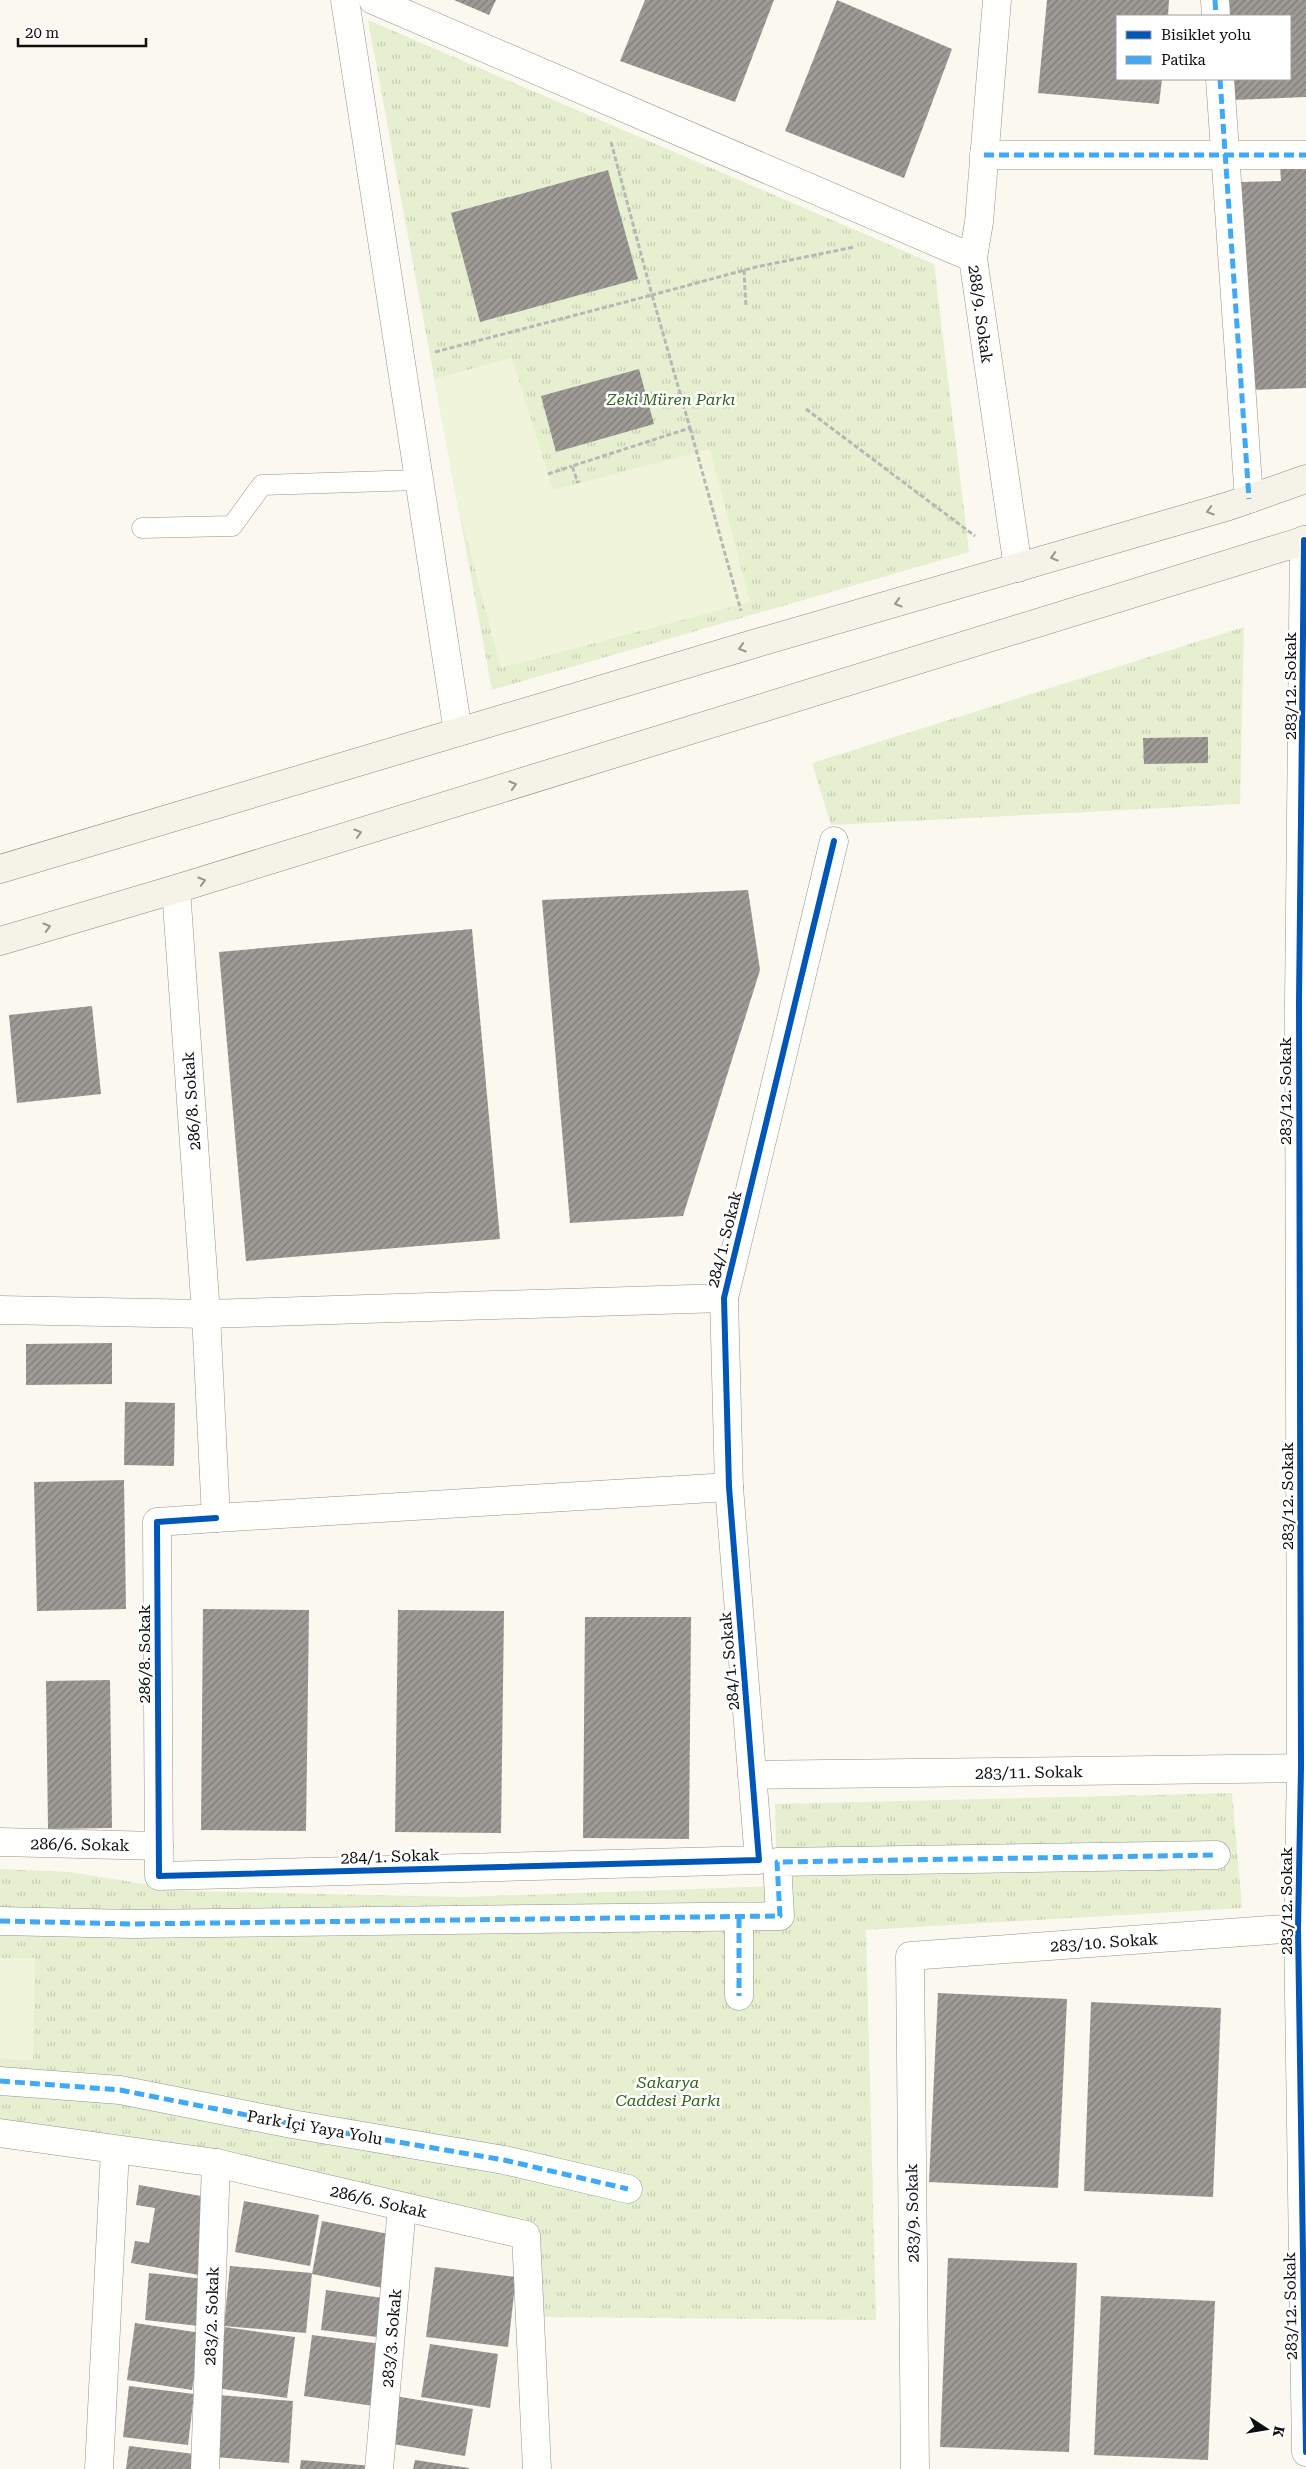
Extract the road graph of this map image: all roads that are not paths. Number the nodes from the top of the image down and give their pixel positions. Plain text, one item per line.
1 (346, 0) edge
2 (373, 0) edge
3 (997, 0) edge
4 (1215, 0) edge
5 (1216, 15) edge
6 (1220, 80) edge
7 (984, 155) junction
8 (1225, 155) junction
9 (1306, 155) edge
10 (973, 258) junction
11 (1306, 479) edge
12 (419, 480) junction
13 (1249, 499) junction
14 (142, 528) dead end
15 (1305, 540) edge
16 (1018, 568) junction
17 (458, 732) junction
18 (834, 842) dead end
19 (0, 869) edge
20 (176, 889) junction
21 (0, 941) edge
22 (1302, 1002) edge
23 (724, 1298) junction
24 (0, 1310) edge
25 (206, 1314) junction
26 (729, 1487) junction
27 (216, 1518) junction
28 (1304, 1768) edge
29 (752, 1775) junction
30 (0, 1842) edge
31 (159, 1846) junction
32 (1216, 1855) dead end
33 (739, 1918) junction
34 (0, 1922) edge
35 (1298, 1928) junction
36 (910, 1956) joint
37 (1302, 1965) edge
38 (739, 1996) dead end
39 (0, 2081) edge
40 (0, 2133) edge
41 (115, 2150) junction
42 (216, 2164) junction
43 (628, 2189) dead end
44 (402, 2207) junction
45 (1306, 2452) edge
46 (99, 2469) edge
47 (205, 2469) edge
48 (379, 2469) edge
49 (537, 2469) edge
50 (915, 2469) edge

1 - 12 street
2 - 10 street
3 - 7 street, 288/9. Sokak
4 - 5 street
6 - 8 street
7 - 8 street
7 - 10 street, 288/9. Sokak
8 - 9 street
8 - 13 street
10 - 16 street, 288/9. Sokak
11 - 13 main road
12 - 14 lane
12 - 17 street
13 -> 16 main road
20 -> 15 main road
15 - 22 street, 283/12. Sokak
16 -> 17 main road
17 - 19 main road
18 - 23 street, 284/1. Sokak
21 -> 20 main road
20 - 25 street, 286/8. Sokak
22 - 28 street, 283/12. Sokak
23 - 25 street
23 - 26 street, 284/1. Sokak
24 - 25 street
25 - 27 street, 286/8. Sokak
26 - 27 street
26 - 29 street, 284/1. Sokak
27 - 31 street, 286/8. Sokak
28 - 29 street, 283/11. Sokak
28 - 35 street, 283/12. Sokak
29 - 31 street, 284/1. Sokak
30 - 31 street, 286/6. Sokak
32 - 33 street
33 - 34 street
33 - 38 street
35 - 36 street, 283/10. Sokak
35 - 37 street, 283/12. Sokak
36 - 50 street, 283/9. Sokak
37 - 45 street, 283/12. Sokak
39 - 43 street, Park İçi Yaya Yolu
40 - 41 street, 286/6. Sokak
41 - 42 street, 286/6. Sokak
41 - 46 street
42 - 44 street, 286/6. Sokak
42 - 47 street, 283/2. Sokak
44 - 48 street, 283/3. Sokak
44 - 49 street, 286/6. Sokak

